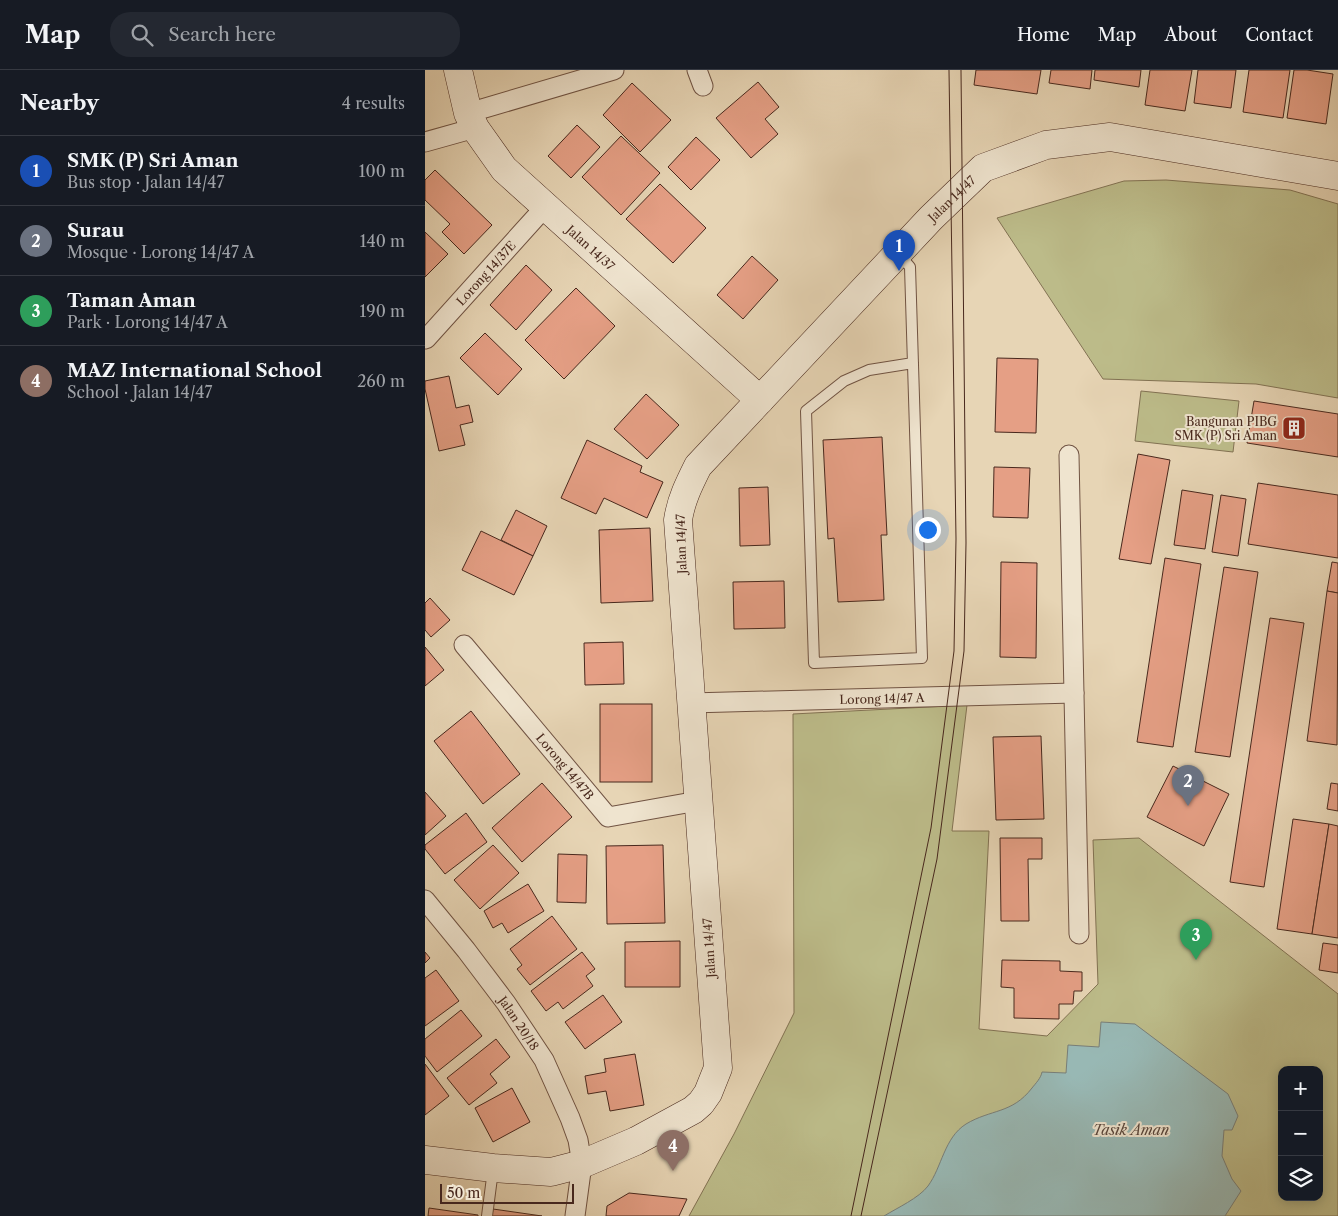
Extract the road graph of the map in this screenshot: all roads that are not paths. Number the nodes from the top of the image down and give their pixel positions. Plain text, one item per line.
1 (458, 70) edge
2 (615, 70) edge
3 (471, 120) junction
4 (425, 142) edge
5 (1338, 176) edge
6 (545, 207) junction
7 (898, 253) junction
8 (426, 339) edge
9 (913, 363) junction
10 (760, 400) junction
11 (1069, 455) dead end
12 (464, 645) dead end
13 (1073, 693) junction
14 (691, 703) junction
15 (698, 802) junction
16 (425, 900) edge
17 (1079, 934) dead end
18 (425, 1160) edge
19 (582, 1164) junction
20 (493, 1168) junction
21 (487, 1216) edge
22 (575, 1216) edge

1 - 3 street, Jalan 14/37
2 - 3 street
3 - 4 street
3 - 6 street, Jalan 14/37
5 - 7 street, Jalan 14/47
6 - 8 street, Lorong 14/37E
6 - 10 street, Jalan 14/37
7 - 9 lane
7 - 10 street, Jalan 14/47
9 - 9 lane
10 - 14 street, Jalan 14/47
11 - 13 street
12 - 15 street, Lorong 14/47B
13 - 14 street, Lorong 14/47 A
13 - 17 street
14 - 15 street, Jalan 14/47
15 - 19 street, Jalan 14/47
16 - 19 street, Jalan 20/18
18 - 20 street, Jalan 14/47
19 - 20 street, Jalan 14/47
19 - 22 street, Jalan 20/18
20 - 21 lane

